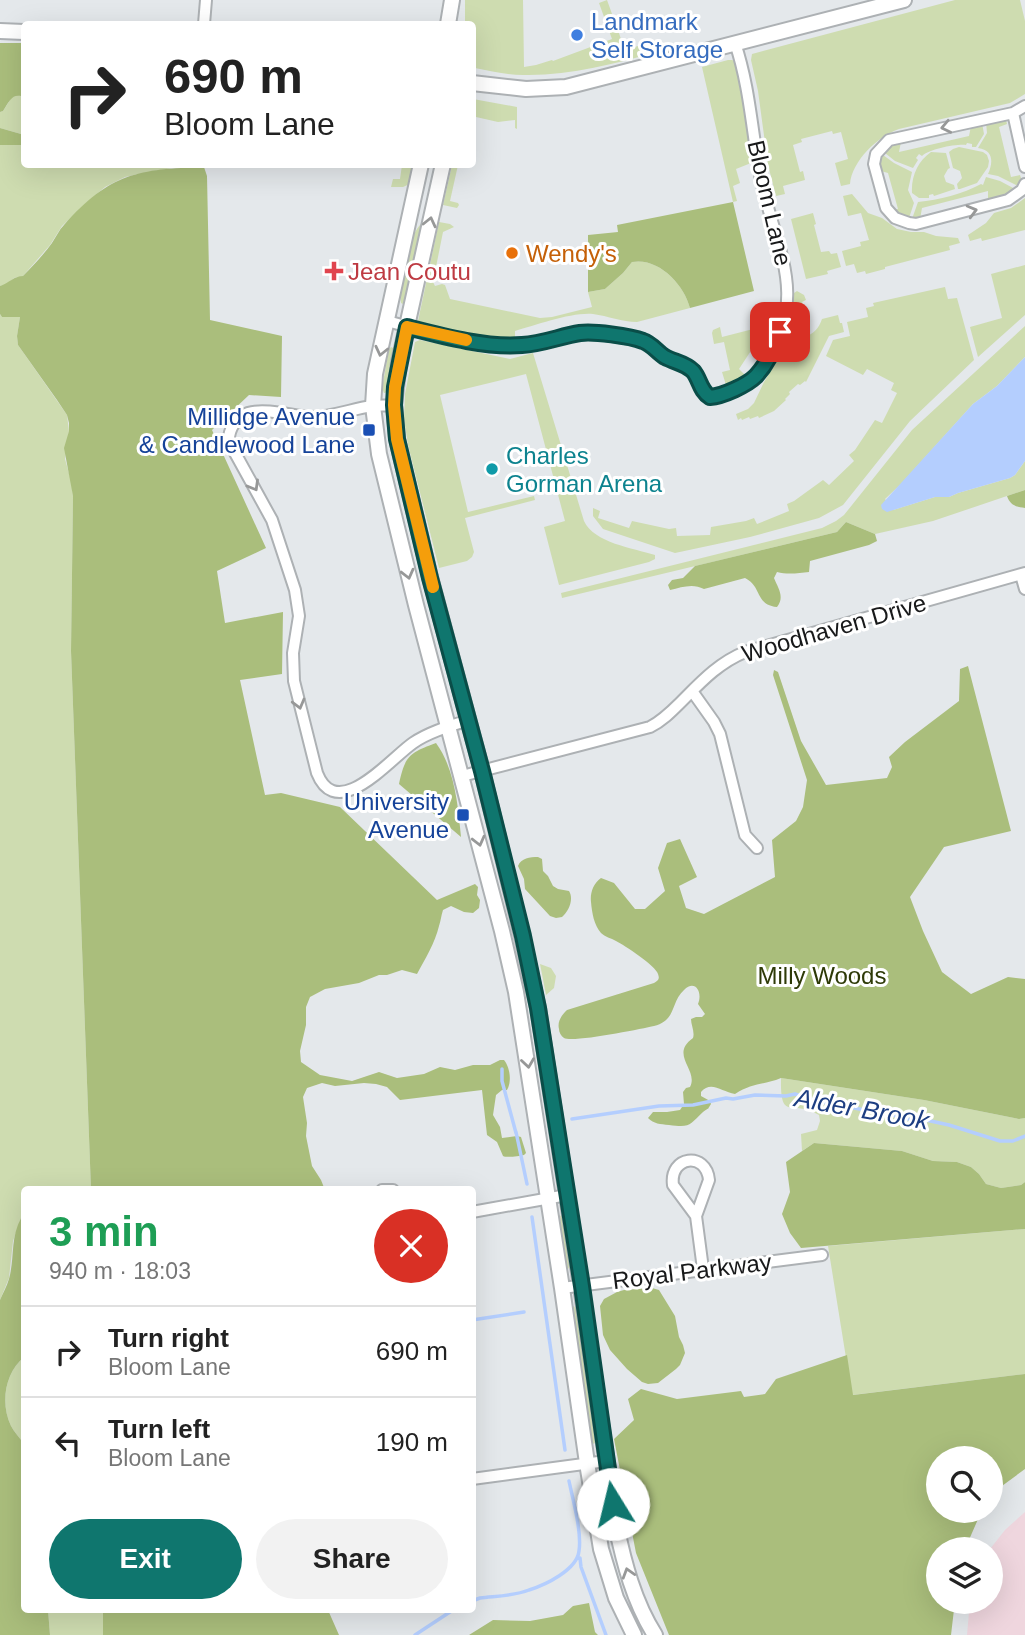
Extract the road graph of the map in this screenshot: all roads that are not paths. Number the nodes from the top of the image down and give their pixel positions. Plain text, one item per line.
1 (206, 0) edge
2 (452, 0) edge
3 (904, 0) edge
4 (204, 21) edge
5 (448, 21) edge
6 (454, 21) edge
7 (0, 31) edge
8 (21, 32) edge
9 (735, 43) junction
10 (476, 83) edge
11 (1025, 106) edge
12 (1013, 113) junction
13 (1024, 162) edge
14 (420, 168) edge
15 (442, 168) edge
16 (1025, 184) edge
17 (387, 321) junction
18 (407, 327) junction
19 (394, 405) junction
20 (373, 406) junction
21 (1023, 574) edge
22 (1025, 589) edge
23 (691, 691) junction
24 (469, 720) junction
25 (448, 727) junction
26 (482, 771) junction
27 (462, 776) junction
28 (757, 848) dead end
29 (567, 1195) junction
30 (548, 1199) junction
31 (476, 1211) edge
32 (696, 1216) junction
33 (822, 1255) dead end
34 (703, 1269) junction
35 (582, 1286) junction
36 (562, 1288) junction
37 (606, 1461) junction
38 (587, 1464) junction
39 (476, 1478) edge
40 (634, 1635) edge
41 (655, 1635) edge

1 - 4 street
2 - 5 main road
2 - 6 main road
3 - 9 main road
7 - 8 main road
9 - 10 main road
9 - 18 street, Bloom Lane
11 - 12 street
12 - 13 street
12 -> 16 street
14 - 17 main road
18 -> 15 main road
17 - 18 street, Bloom Lane
17 -> 20 main road
18 - 19 main road
19 - 20 street
19 - 24 main road
20 -> 25 main road
20 -> 25 street
21 - 22 street
21 - 23 street, Woodhaven Drive
23 - 26 street, Woodhaven Drive
23 - 28 street
24 - 25 street
24 - 26 main road
25 - 27 main road
26 - 27 street, Woodhaven Drive
26 - 29 main road
27 -> 30 main road
29 - 30 street
29 - 35 main road
30 - 31 street
30 - 36 main road
32 - 32 street
32 - 34 street
33 - 34 street, Royal Parkway
34 - 35 street, Royal Parkway
35 - 36 street, Royal Parkway
35 - 37 main road
36 - 38 main road
37 - 38 street
41 -> 37 main road
38 - 39 street
38 - 40 main road

